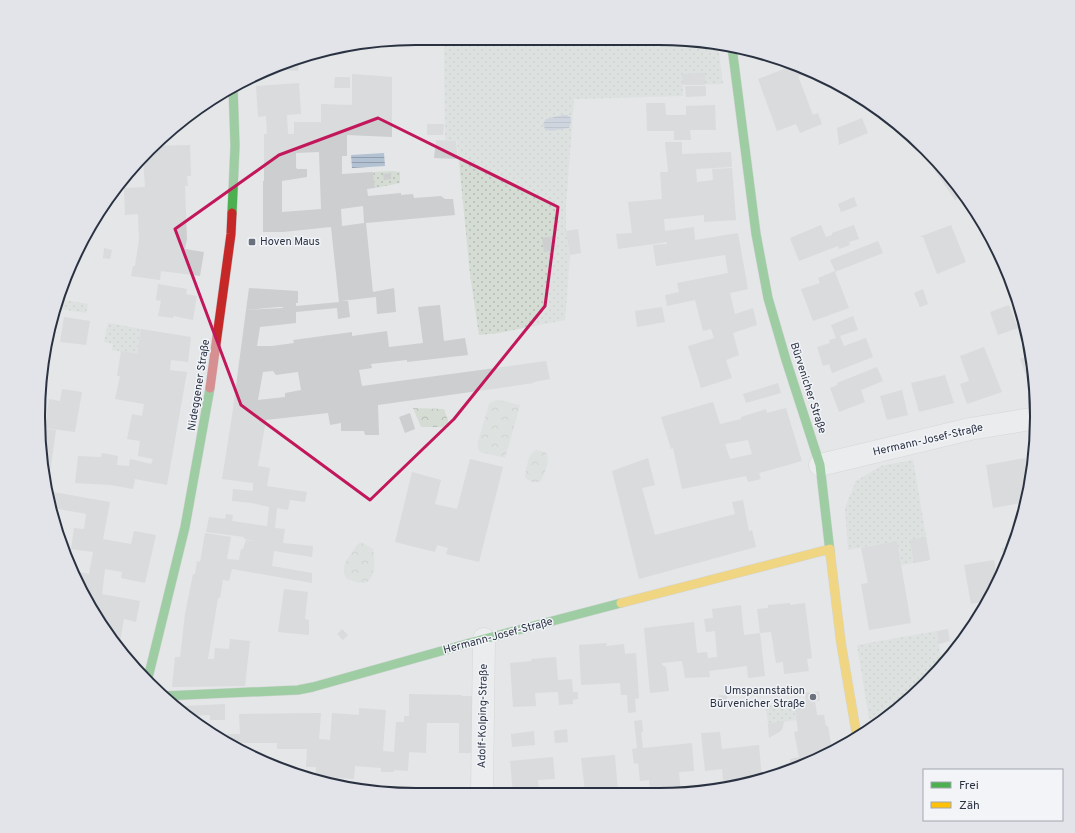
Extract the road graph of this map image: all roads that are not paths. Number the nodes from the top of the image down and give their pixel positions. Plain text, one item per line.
1 (733, 52) edge
2 (233, 94) edge
3 (1030, 419) edge
4 (820, 465) junction
5 (830, 549) junction
6 (484, 639) junction
7 (149, 674) edge
8 (172, 696) edge
9 (856, 731) edge
10 (482, 788) edge

1 - 4 street, Bürvenicher Straße
2 - 7 street, Nideggener Straße
3 - 4 street, Hermann-Josef-Straße
4 - 5 street, Bürvenicher Straße
5 - 6 street, Hermann-Josef-Straße
5 - 9 street, Bürvenicher Straße
6 - 8 street, Hermann-Josef-Straße
6 - 10 street, Adolf-Kolping-Straße

